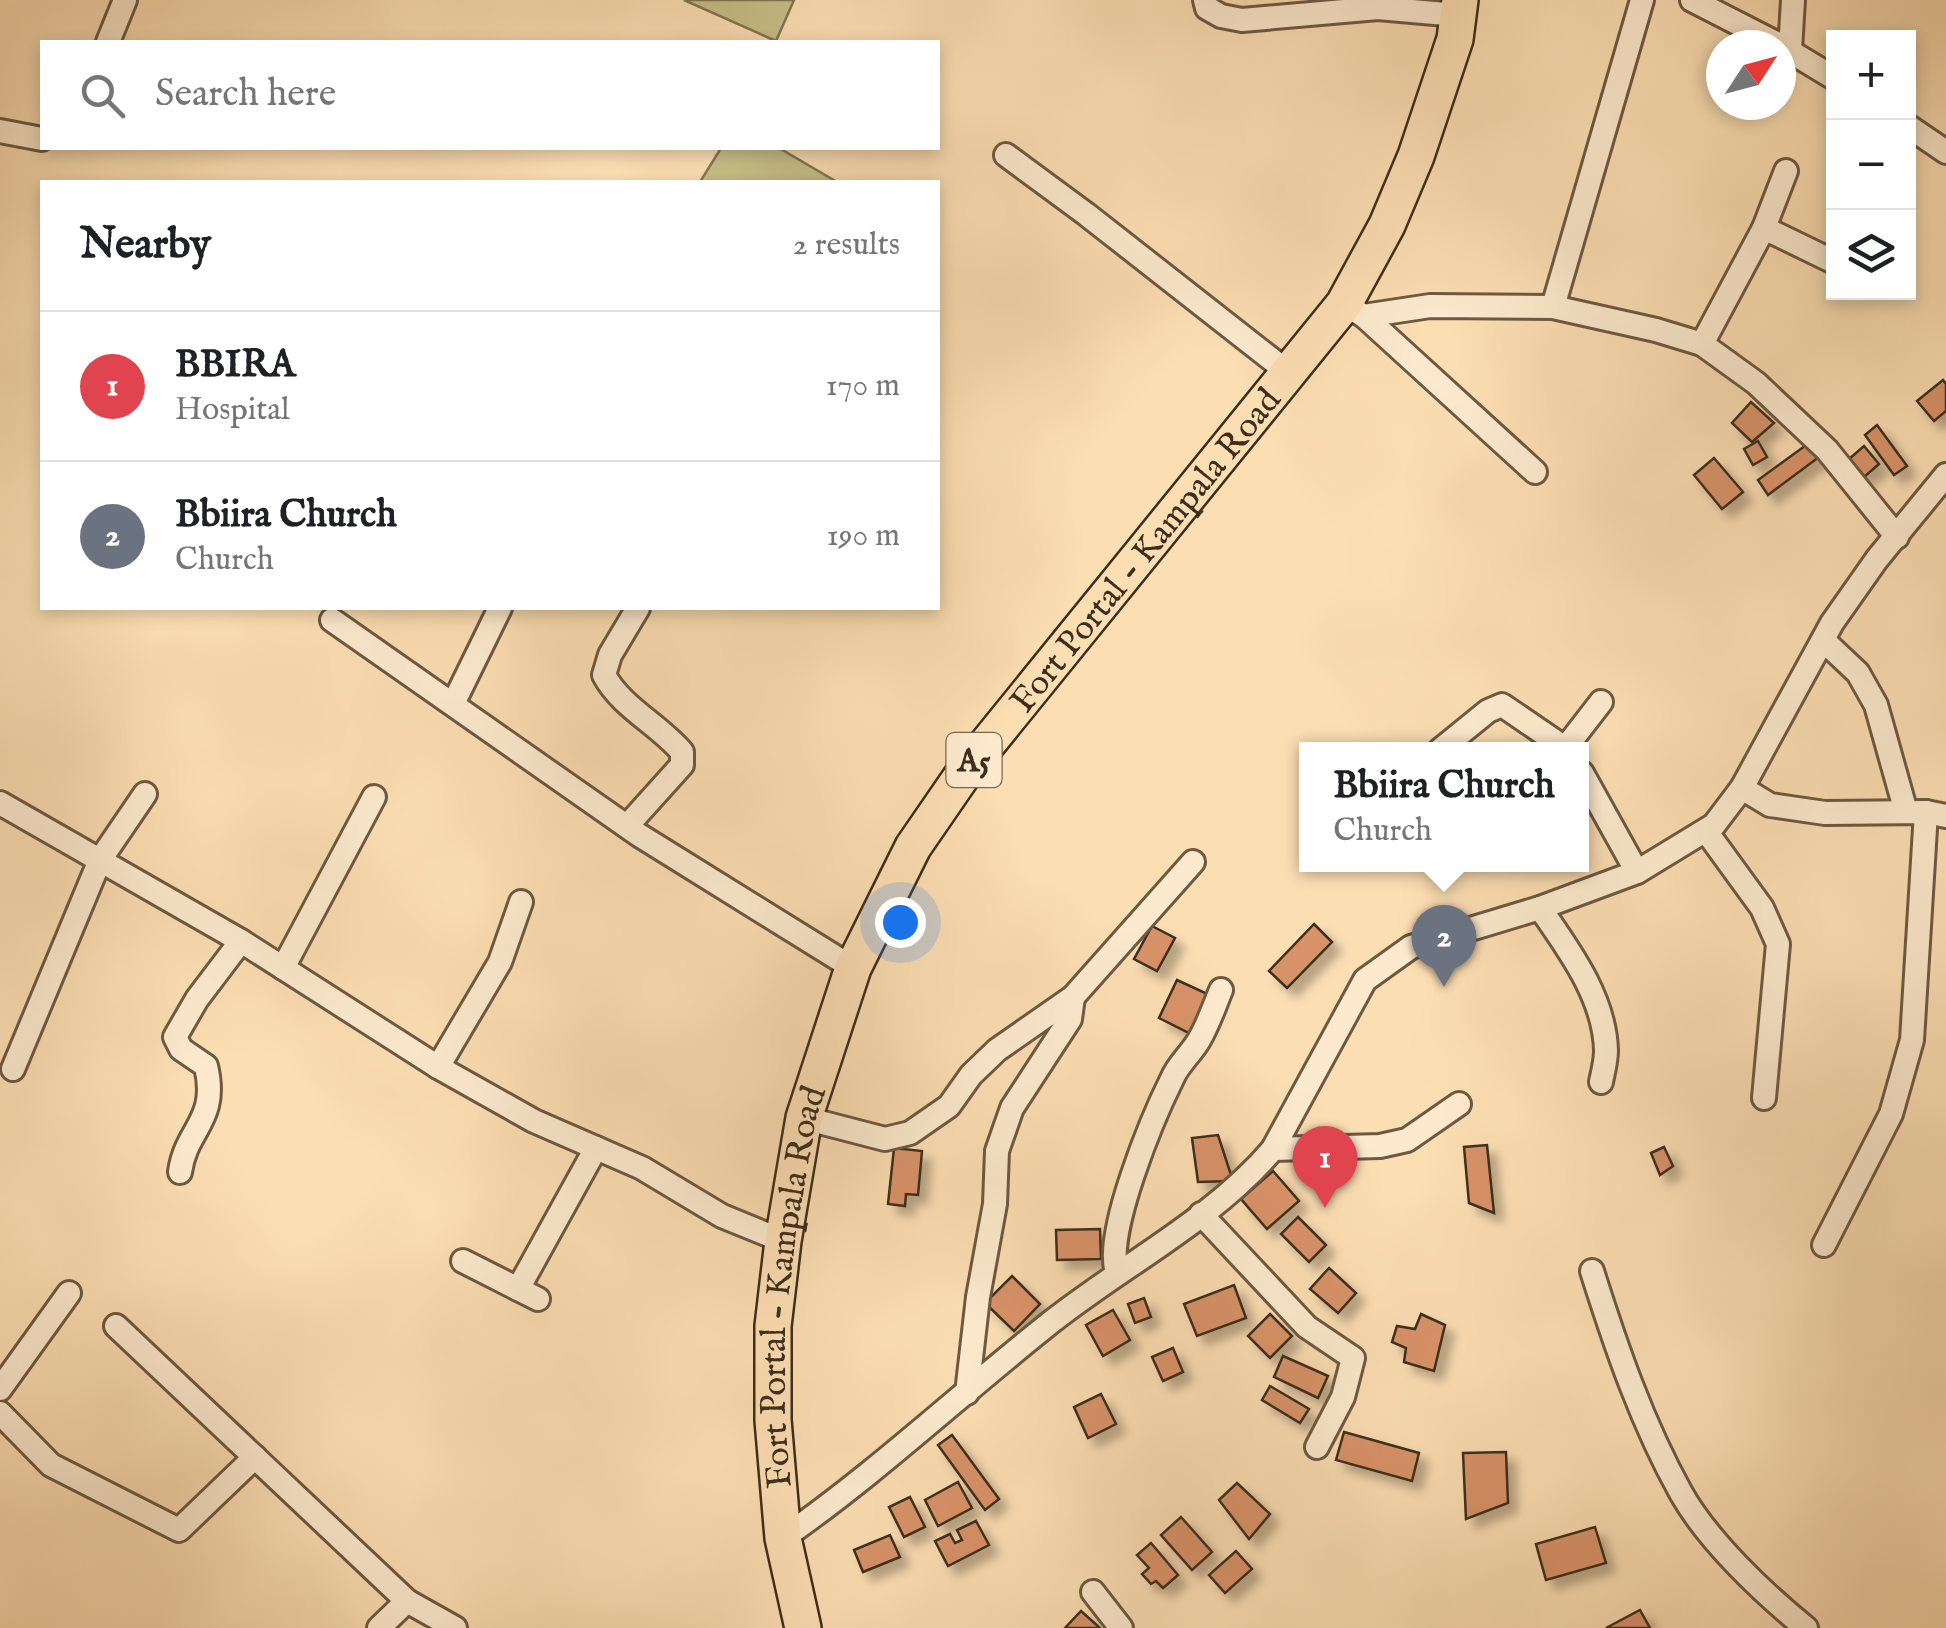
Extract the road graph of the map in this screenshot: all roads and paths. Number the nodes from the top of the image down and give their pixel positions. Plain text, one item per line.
1 (125, 0) edge
2 (1205, 0) edge
3 (1642, 0) edge
4 (1692, 0) edge
5 (1793, 0) edge
6 (1458, 8) edge
7 (1751, 30) edge
8 (1787, 30) edge
9 (109, 40) edge
10 (1796, 54) edge
11 (1826, 73) edge
12 (0, 131) edge
13 (1916, 131) edge
14 (40, 139) edge
15 (1946, 152) edge
16 (1006, 155) dead end
17 (1786, 171) dead end
18 (1764, 228) junction
19 (1826, 258) edge
20 (1554, 308) junction
21 (1354, 310) junction
22 (1702, 344) junction
23 (1289, 373) junction
24 (1536, 472) dead end
25 (1946, 475) edge
26 (1897, 537) junction
27 (499, 610) edge
28 (637, 610) edge
29 (332, 620) dead end
30 (1824, 640) junction
31 (1601, 702) dead end
32 (453, 704) junction
33 (1450, 742) edge
34 (1558, 742) edge
35 (1571, 742) edge
36 (1589, 785) edge
37 (1742, 788) junction
38 (145, 794) dead end
39 (374, 798) dead end
40 (0, 803) edge
41 (1926, 813) edge
42 (626, 826) junction
43 (1706, 831) junction
44 (100, 860) junction
45 (1193, 862) dead end
46 (1638, 872) junction
47 (521, 902) dead end
48 (1540, 908) junction
49 (241, 942) junction
50 (283, 968) junction
51 (853, 968) junction
52 (1222, 990) dead end
53 (1073, 997) junction
54 (438, 1068) junction
55 (13, 1069) dead end
56 (1601, 1082) dead end
57 (1764, 1098) dead end
58 (1458, 1104) dead end
59 (804, 1118) junction
60 (596, 1148) junction
61 (1273, 1148) junction
62 (180, 1172) dead end
63 (1201, 1214) junction
64 (783, 1241) junction
65 (1824, 1245) dead end
66 (463, 1261) dead end
67 (1592, 1271) dead end
68 (1117, 1272) junction
69 (69, 1293) dead end
70 (116, 1326) dead end
71 (0, 1388) edge
72 (966, 1393) junction
73 (0, 1413) edge
74 (1317, 1447) dead end
75 (255, 1456) junction
76 (783, 1538) junction
77 (1093, 1592) dead end
78 (408, 1601) junction
79 (799, 1626) edge
80 (378, 1628) edge
81 (455, 1628) edge
82 (1122, 1628) edge
83 (1806, 1628) edge

1 - 9 street
2 - 6 street
3 - 20 street
4 - 7 street
5 - 8 street
6 - 21 main road, Fort Portal - Kampala Road / A5
10 - 11 street
12 - 14 street
13 - 15 street
16 - 23 street
17 - 18 street
18 - 19 street
18 - 22 street
20 - 21 street
20 - 22 street
21 - 23 main road, Fort Portal - Kampala Road / A5
21 - 24 street
22 - 26 street
23 - 51 main road, Fort Portal - Kampala Road / A5
25 - 26 street
26 - 30 street
27 - 32 street
28 - 42 street
29 - 32 street
30 - 37 street
30 - 41 street
31 - 35 street
32 - 42 street
33 - 34 street
36 - 46 street
37 - 41 street
37 - 43 street
38 - 44 street
39 - 50 street
40 - 44 street
41 - 65 street
42 - 51 street
43 - 46 street
43 - 57 street
44 - 49 street
44 - 55 street
45 - 53 street
46 - 48 street
47 - 54 street
48 - 56 street
48 - 61 street
49 - 50 street
49 - 62 street
50 - 54 street
51 - 59 main road, Fort Portal - Kampala Road / A5
52 - 68 street
53 - 59 street
53 - 72 street
54 - 60 street
58 - 61 street
59 - 64 main road, Fort Portal - Kampala Road / A5
60 - 64 street
60 - 66 street
61 - 63 street
63 - 68 street
63 - 74 street
64 - 76 main road, Fort Portal - Kampala Road / A5
67 - 83 street
68 - 72 street
69 - 71 street
70 - 75 street
72 - 76 street
73 - 75 street
75 - 78 street
76 - 79 main road, Fort Portal - Kampala Road / A5
77 - 82 street
78 - 80 street
78 - 81 street

